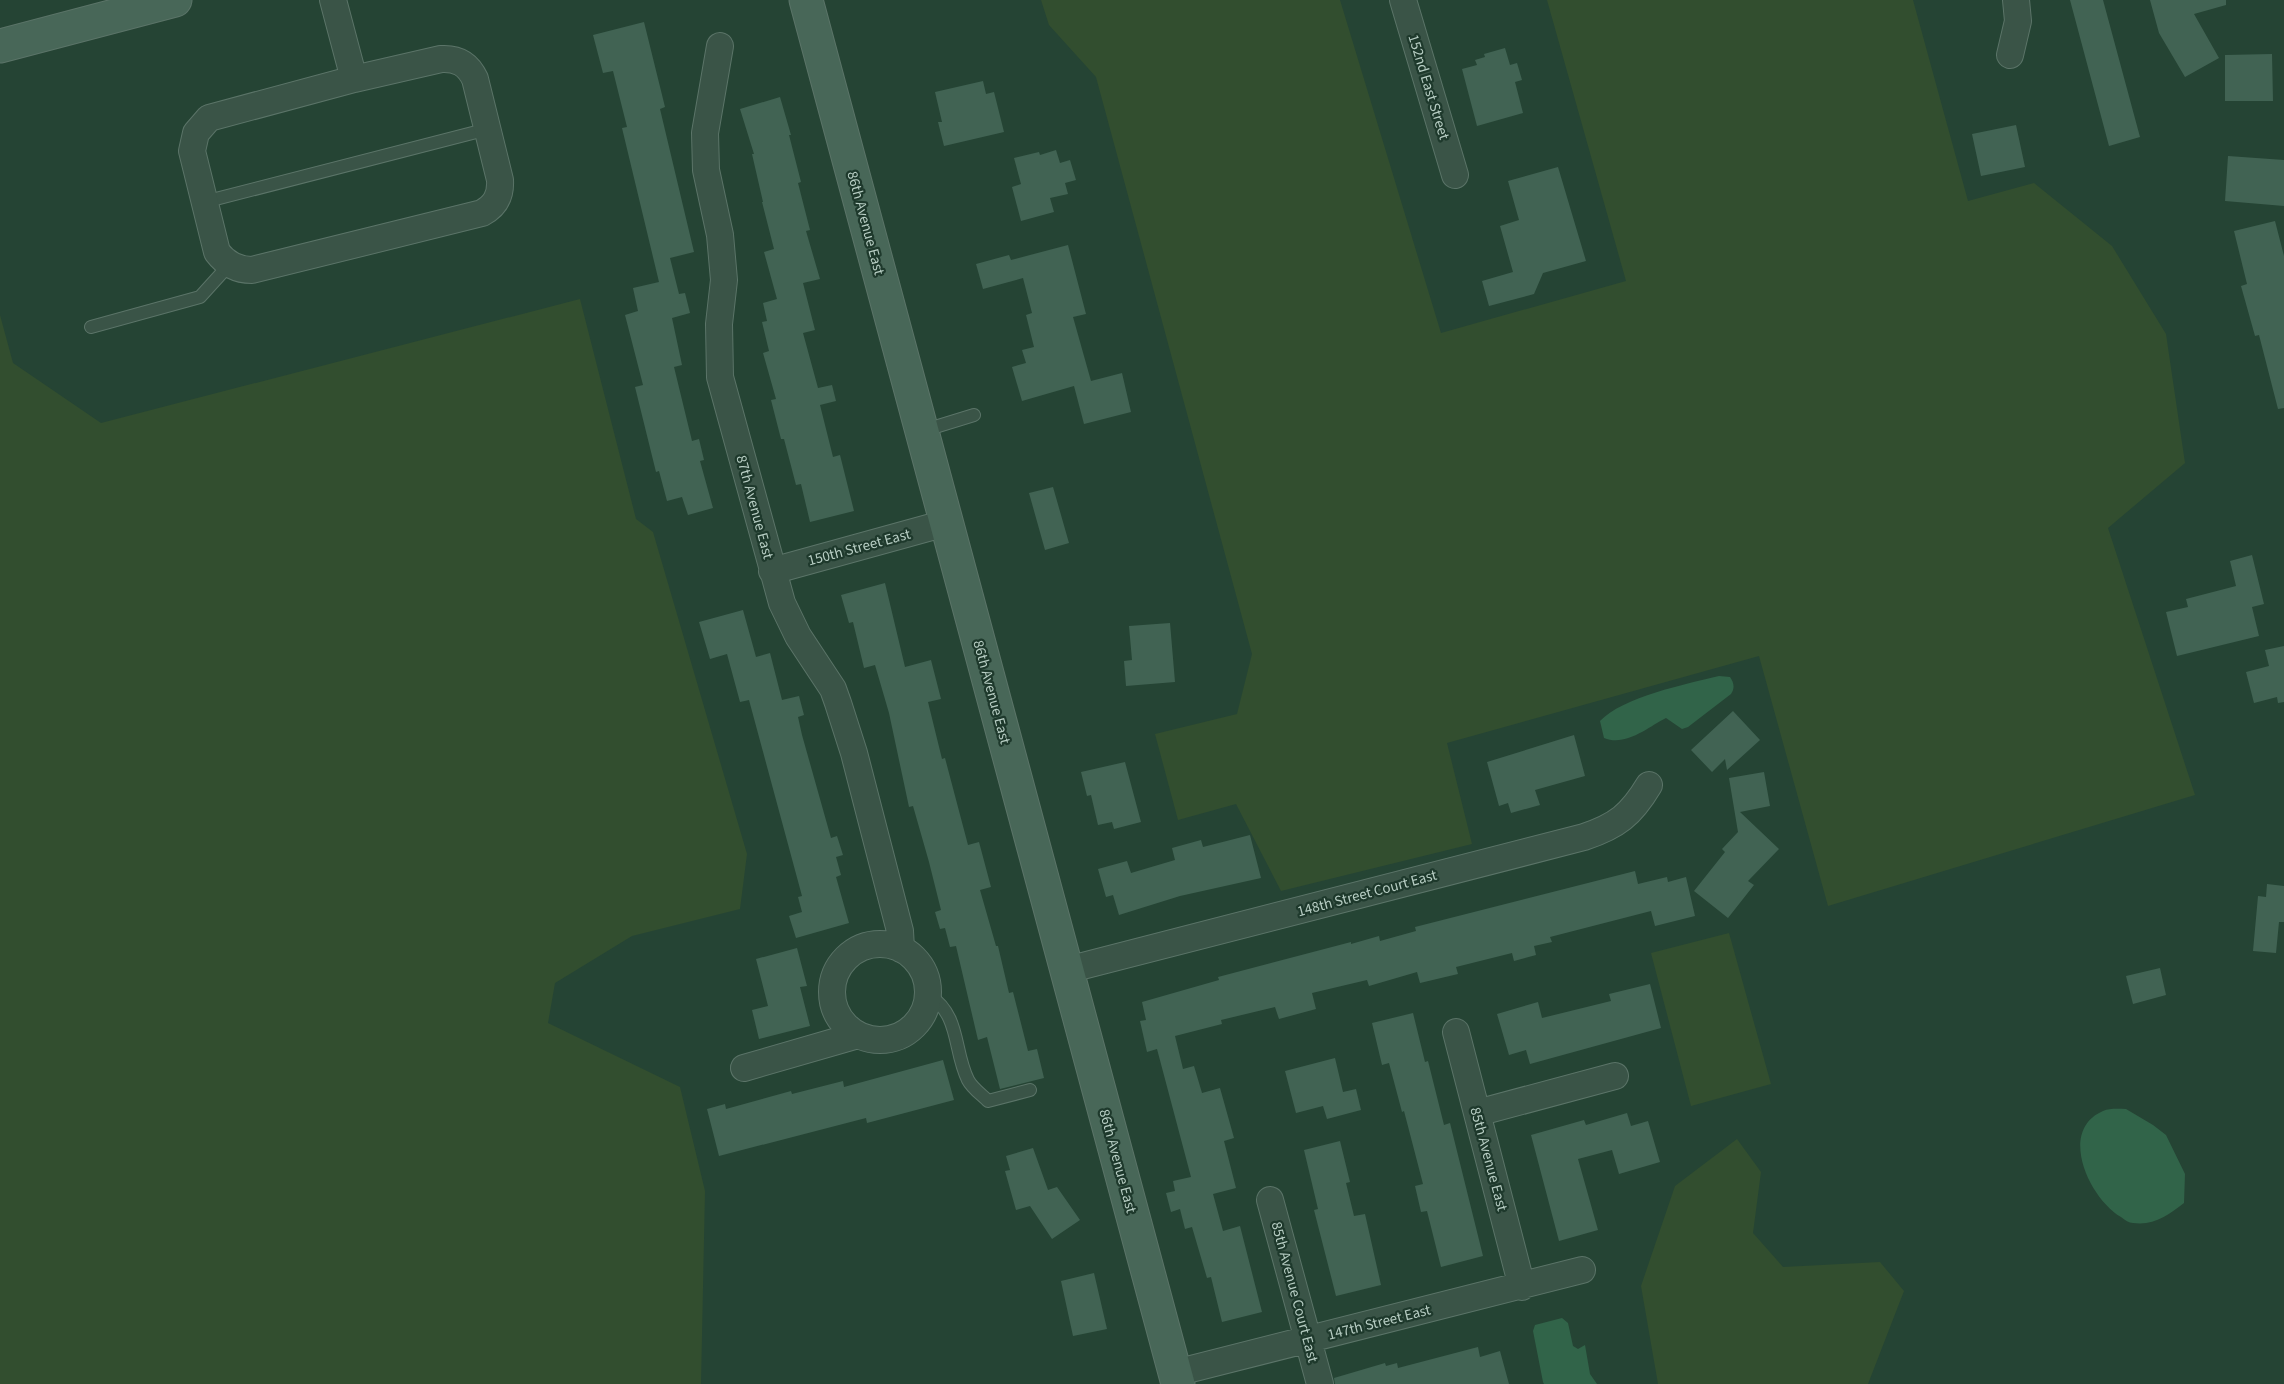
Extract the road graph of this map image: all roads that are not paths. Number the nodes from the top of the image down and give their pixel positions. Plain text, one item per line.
1 (175, 0) edge
2 (333, 0) edge
3 (806, 0) edge
4 (1403, 0) edge
5 (2016, 0) edge
6 (0, 46) edge
7 (720, 46) dead end
8 (2010, 55) dead end
9 (354, 79) junction
10 (488, 129) junction
11 (1455, 175) dead end
12 (204, 202) junction
13 (230, 265) junction
14 (91, 327) dead end
15 (974, 416) dead end
16 (921, 432) junction
17 (946, 523) junction
18 (772, 571) junction
19 (1649, 785) dead end
20 (901, 949) junction
21 (1067, 970) junction
22 (929, 995) junction
23 (1456, 1032) dead end
24 (858, 1035) junction
25 (744, 1068) dead end
26 (1615, 1076) dead end
27 (1030, 1090) dead end
28 (1477, 1113) junction
29 (1270, 1200) dead end
30 (1582, 1270) dead end
31 (1522, 1287) junction
32 (1308, 1340) junction
33 (1177, 1379) edge
34 (1320, 1384) edge

1 - 6 street
2 - 9 street
3 - 16 street, 86th Avenue East
4 - 11 street, 152nd East Street
5 - 8 street
7 - 18 street, 87th Avenue East
9 - 10 street
9 - 12 street
10 - 12 lane
10 - 13 street
12 - 13 street
13 - 14 lane
15 - 16 lane
16 - 17 street, 86th Avenue East
17 - 18 street, 150th Street East
17 - 21 street, 86th Avenue East
18 - 20 street, 87th Avenue East
19 - 21 street, 148th Street Court East
20 - 22 street
20 - 24 street
21 - 33 street, 86th Avenue East
22 - 24 street
22 - 27 lane
23 - 28 street, 85th Avenue East
24 - 25 street
26 - 28 street
28 - 31 street, 85th Avenue East
29 - 32 street, 85th Avenue Court East
30 - 31 street, 147th Street East
31 - 32 street, 147th Street East
32 - 33 street, 147th Street East
32 - 34 street, 85th Avenue Court East

